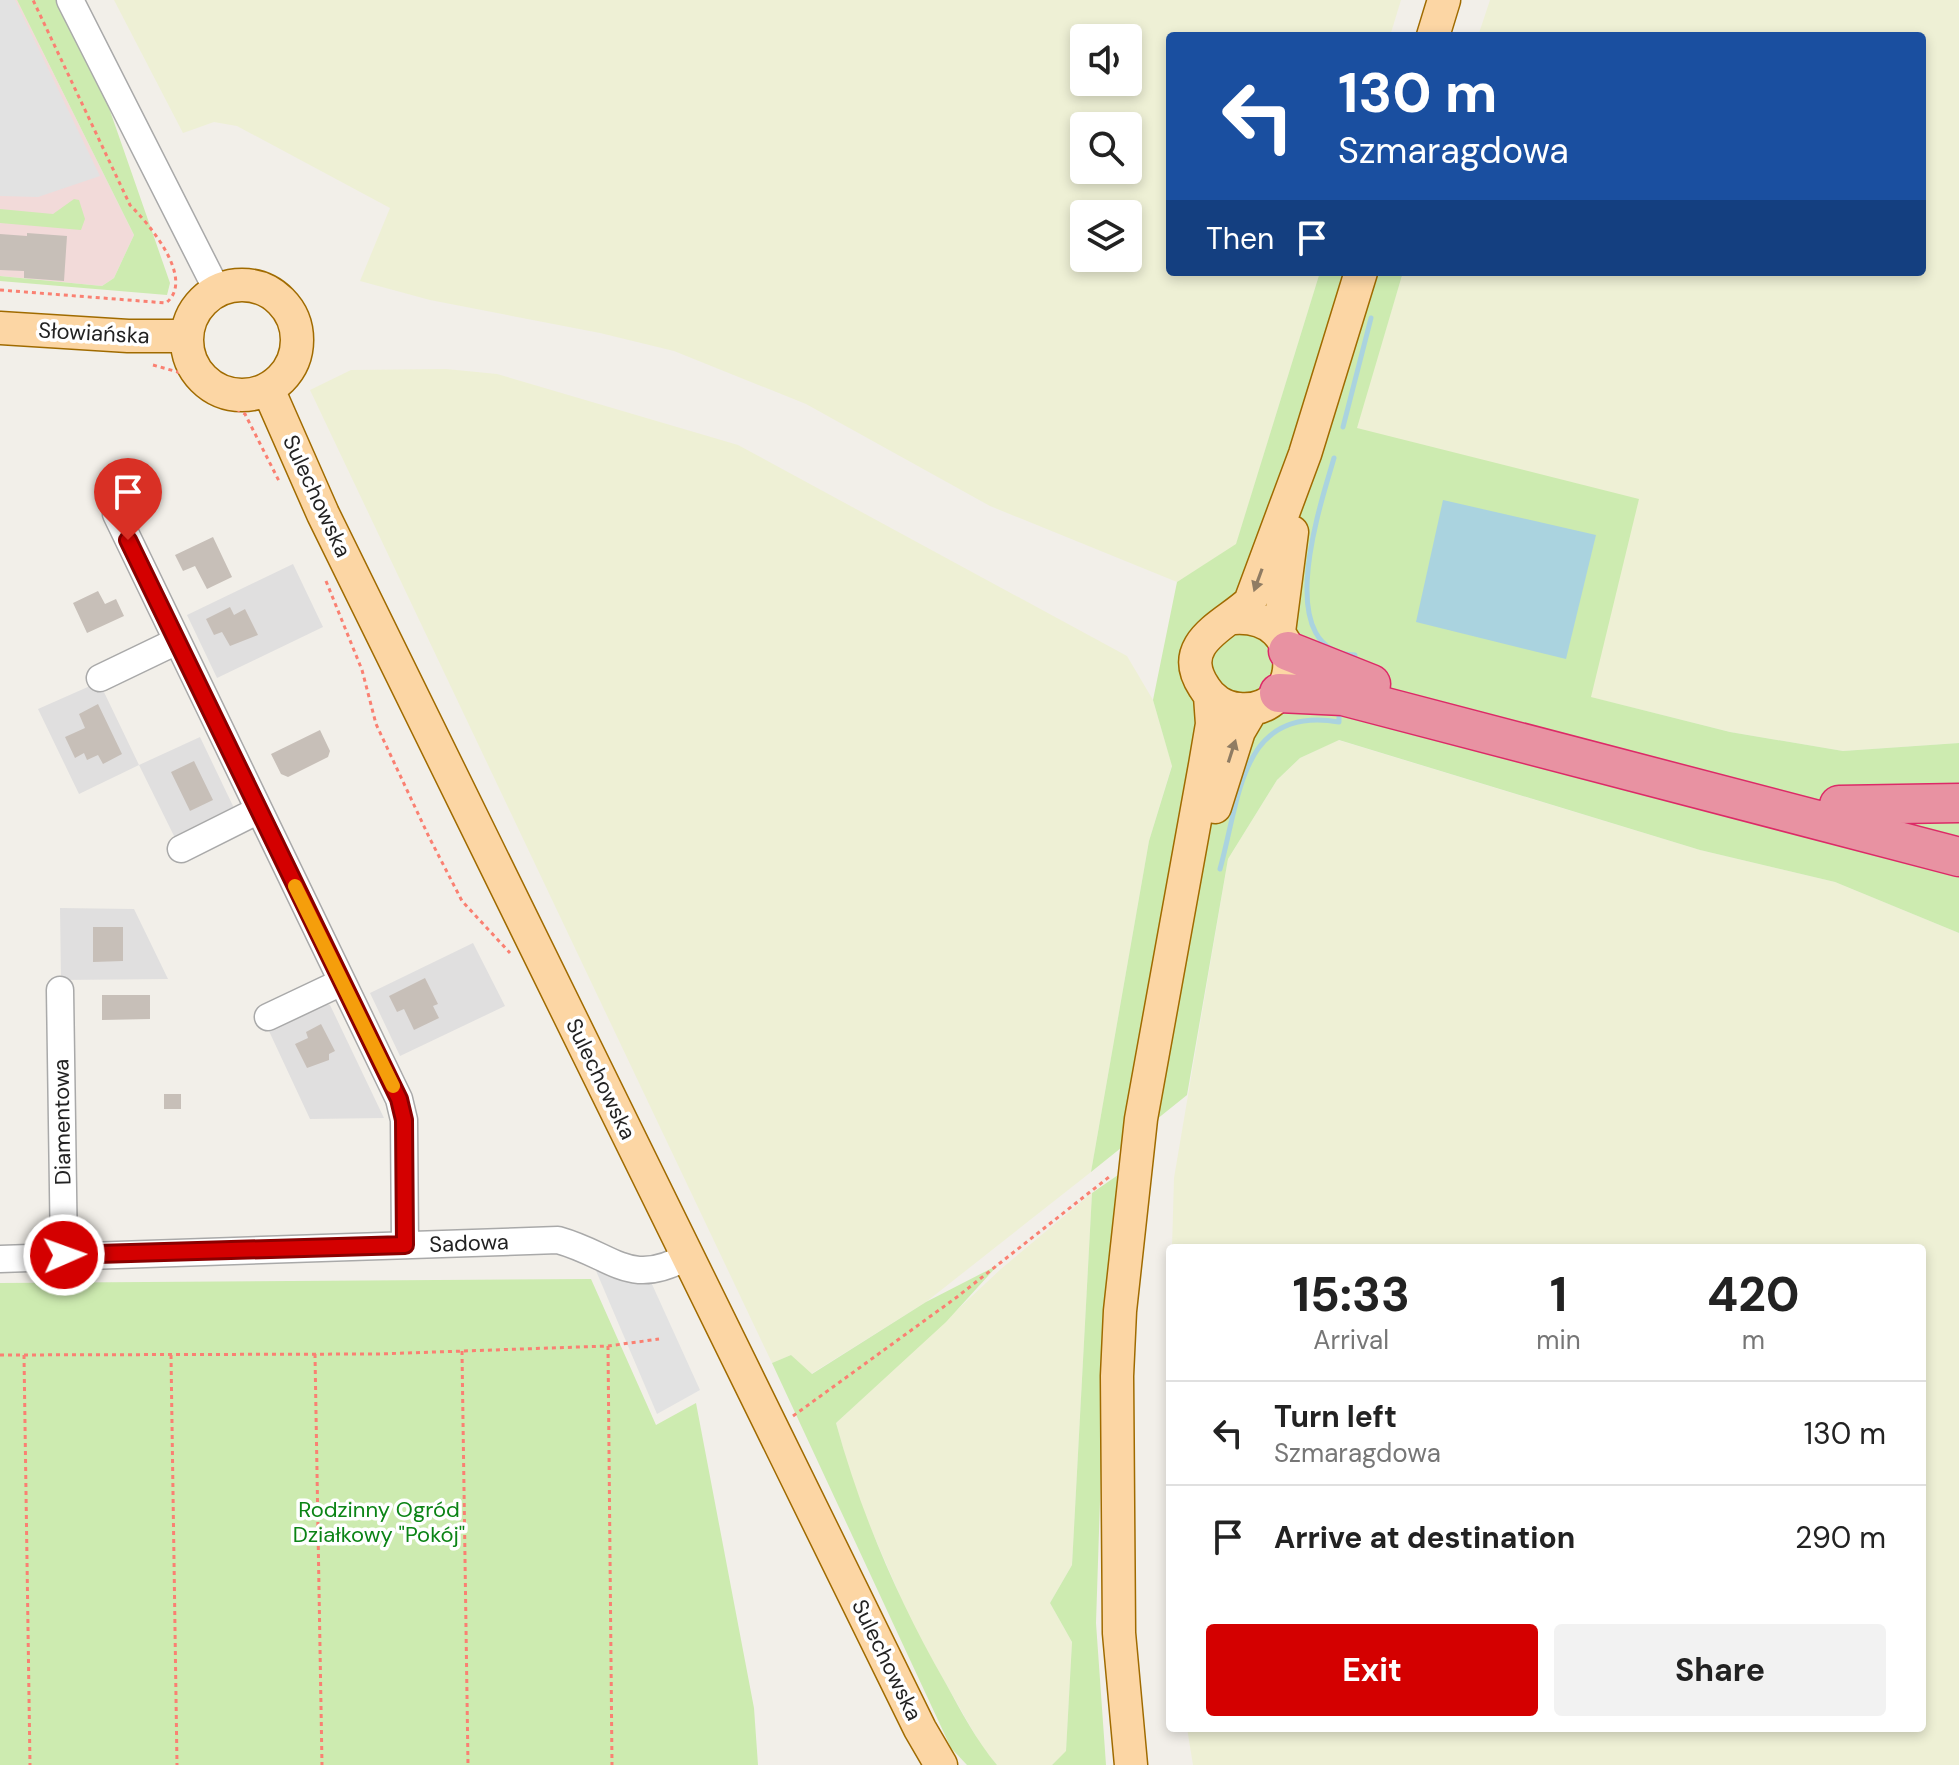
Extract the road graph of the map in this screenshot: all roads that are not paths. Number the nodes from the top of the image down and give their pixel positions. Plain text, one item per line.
1 (70, 0) edge
2 (1444, 0) edge
3 (1434, 32) edge
4 (1360, 276) edge
5 (217, 290) junction
6 (0, 328) edge
7 (187, 336) junction
8 (268, 389) junction
9 (1305, 454) junction
10 (116, 514) dead end
11 (1234, 618) junction
12 (177, 641) junction
13 (1284, 642) junction
14 (100, 678) dead end
15 (1210, 696) junction
16 (1266, 701) junction
17 (1959, 803) edge
18 (259, 810) junction
19 (1850, 818) junction
20 (1959, 838) edge
21 (181, 849) dead end
22 (1959, 857) edge
23 (1959, 874) edge
24 (1174, 932) junction
25 (342, 982) junction
26 (60, 990) dead end
27 (268, 1017) dead end
28 (405, 1245) junction
29 (64, 1255) junction
30 (688, 1256) junction
31 (0, 1259) edge
32 (940, 1764) edge
33 (1131, 1765) edge

1 - 5 street
2 - 3 main road
4 - 9 main road
5 - 7 main road
5 - 8 main road
6 - 7 main road, Słowiańska
7 - 8 main road
8 - 30 main road, Sulechowska
9 -> 11 main road
9 - 13 main road
10 - 12 street
11 - 13 main road
11 - 15 main road
12 - 14 street
12 - 18 street
13 - 16 main road
13 - 19 highway
15 - 16 main road
15 - 24 main road
16 - 19 highway
24 -> 16 main road
17 - 19 highway
18 - 21 street
18 - 25 street
19 - 20 highway
19 - 22 highway
19 - 23 highway
24 - 33 main road
25 - 27 street
25 - 28 street
26 - 29 street, Diamentowa
28 - 29 street, Sadowa
28 - 30 street, Sadowa
29 - 31 street, Sadowa
30 - 32 main road, Sulechowska

